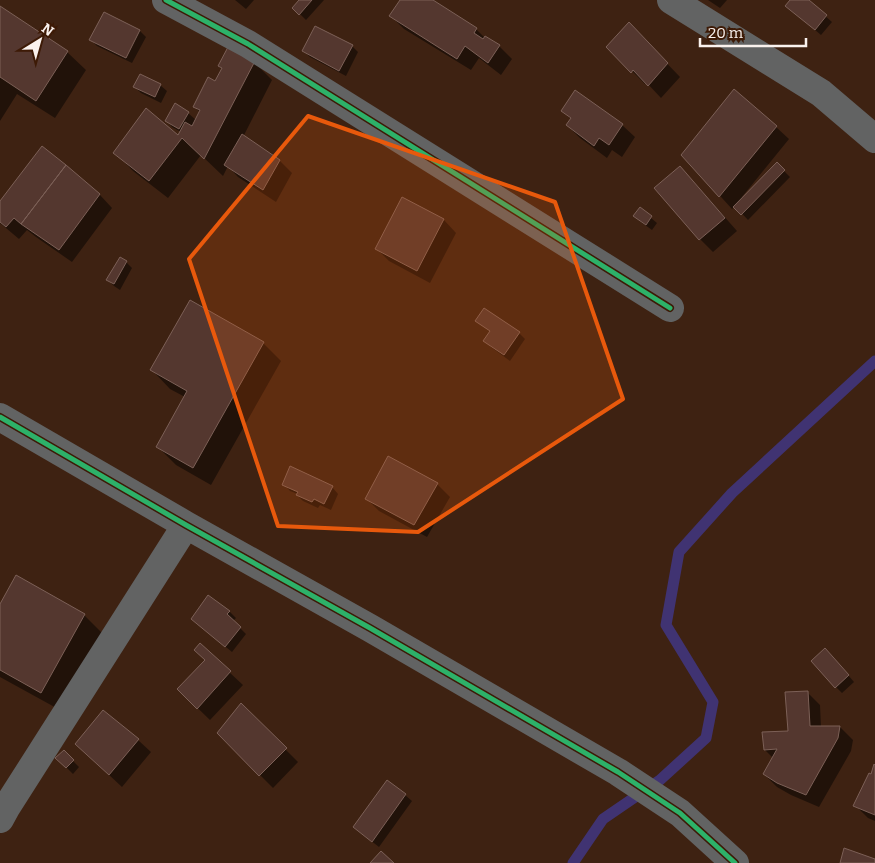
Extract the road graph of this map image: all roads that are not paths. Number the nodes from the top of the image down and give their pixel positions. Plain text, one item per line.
1 (166, 0) edge
2 (671, 0) edge
3 (875, 139) edge
4 (670, 308) dead end
5 (0, 417) edge
6 (186, 525) junction
7 (0, 819) edge
8 (735, 863) edge

1 - 4 street
2 - 3 street
5 - 6 street
6 - 7 street
6 - 8 street

